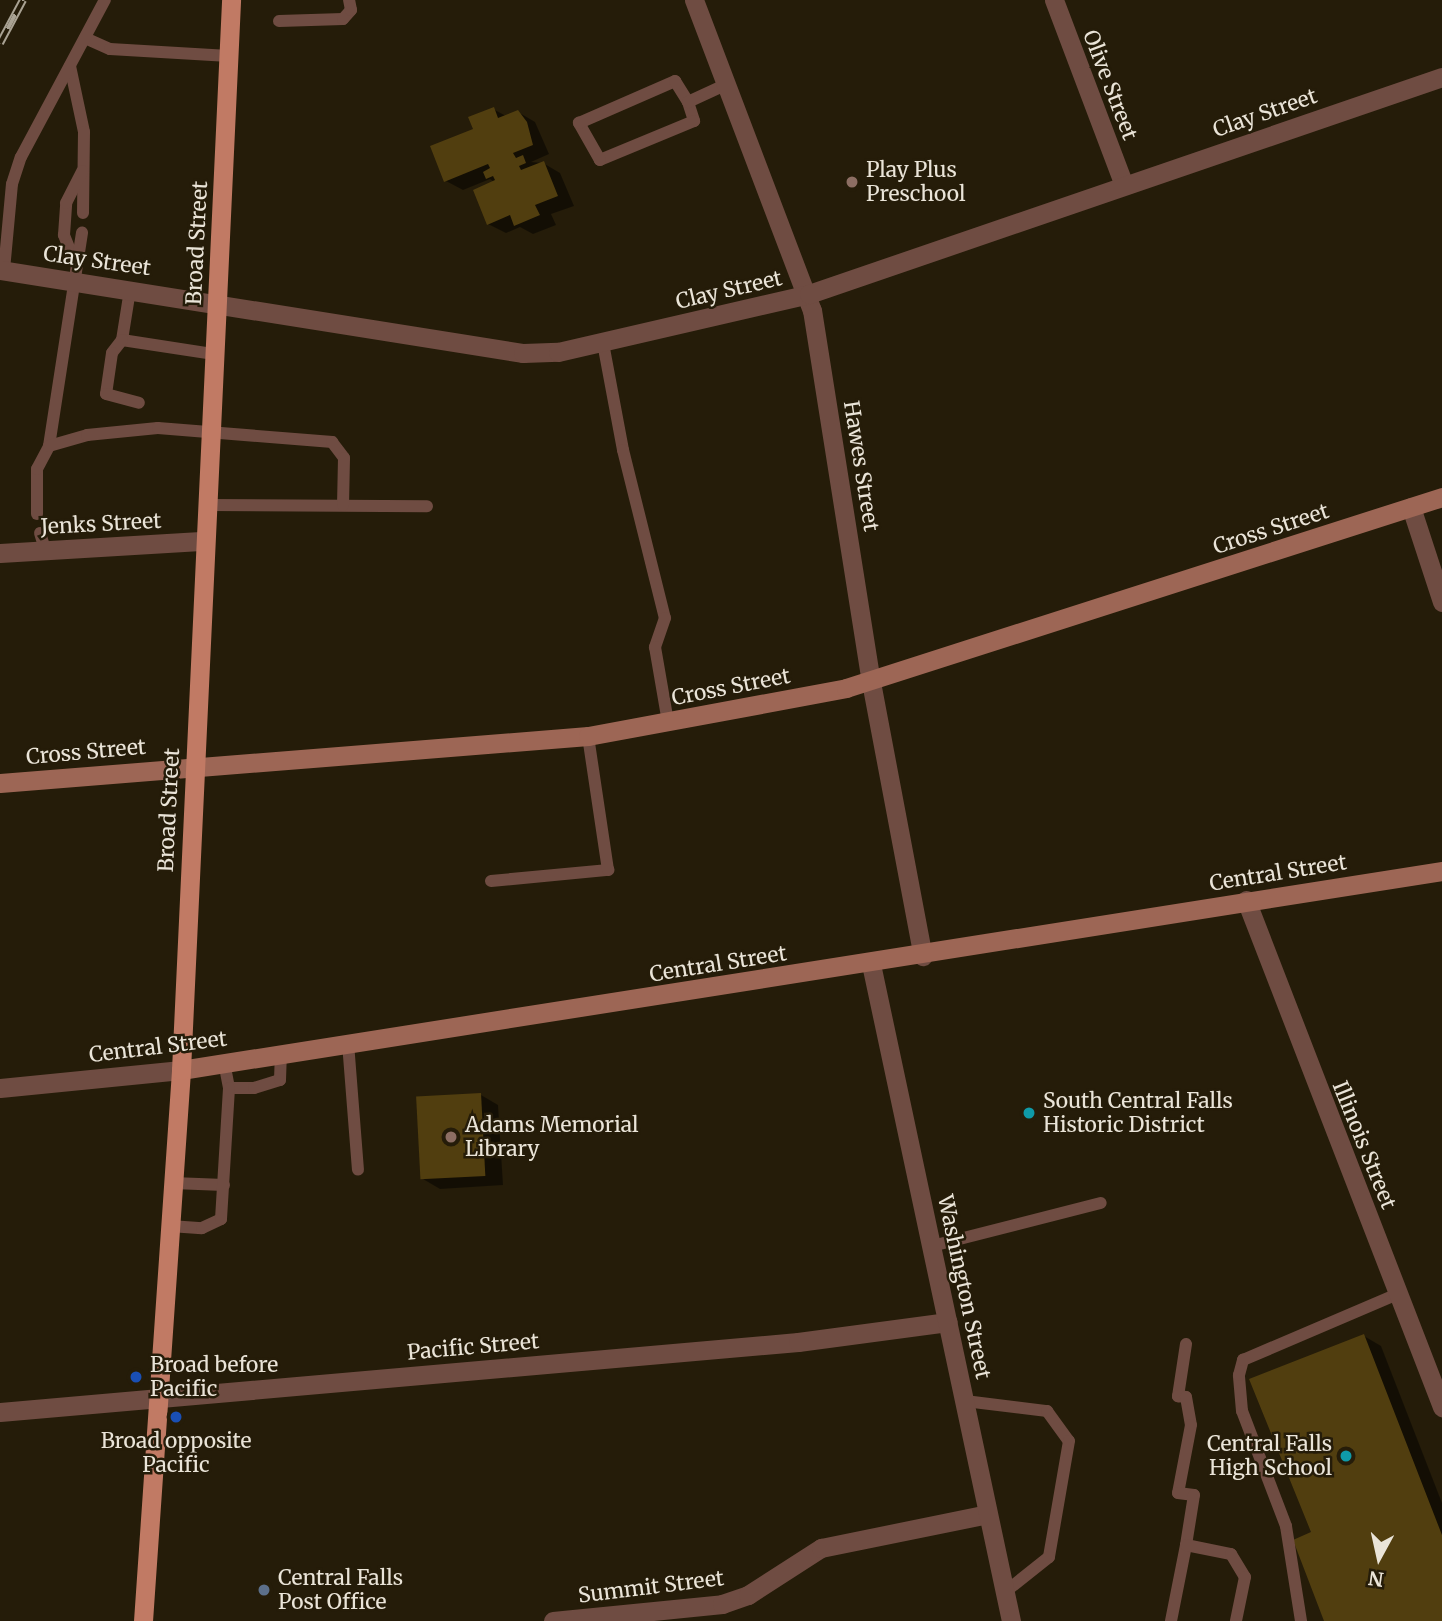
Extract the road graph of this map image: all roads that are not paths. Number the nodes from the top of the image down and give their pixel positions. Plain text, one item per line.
1 (105, 0) edge
2 (231, 0) edge
3 (349, 0) edge
4 (694, 0) edge
5 (1054, 0) edge
6 (279, 21) dead end
7 (85, 38) junction
8 (229, 56) junction
9 (70, 66) junction
10 (1442, 77) edge
11 (727, 84) junction
12 (688, 102) junction
13 (84, 168) junction
14 (1124, 185) junction
15 (83, 213) dead end
16 (82, 233) dead end
17 (74, 260) junction
18 (2, 270) edge
19 (71, 280) junction
20 (130, 289) junction
21 (809, 294) junction
22 (217, 302) junction
23 (122, 340) junction
24 (603, 343) junction
25 (214, 354) junction
26 (139, 403) dead end
27 (210, 434) junction
28 (49, 446) junction
29 (1442, 497) edge
30 (206, 505) junction
31 (343, 505) junction
32 (427, 506) dead end
33 (1410, 507) junction
34 (37, 514) dead end
35 (205, 541) junction
36 (0, 553) edge
37 (1442, 602) edge
38 (871, 682) junction
39 (668, 722) junction
40 (587, 736) junction
41 (194, 767) junction
42 (0, 783) edge
43 (1442, 871) edge
44 (491, 881) dead end
45 (1246, 900) junction
46 (923, 956) junction
47 (871, 964) junction
48 (348, 1043) junction
49 (281, 1053) junction
50 (224, 1062) junction
51 (181, 1070) junction
52 (0, 1088) edge
53 (229, 1088) junction
54 (358, 1170) dead end
55 (173, 1183) junction
56 (225, 1185) junction
57 (1101, 1203) dead end
58 (170, 1226) junction
59 (932, 1246) junction
60 (1398, 1294) junction
61 (948, 1322) junction
62 (1186, 1344) dead end
63 (158, 1397) junction
64 (965, 1401) junction
65 (1442, 1407) edge
66 (0, 1412) edge
67 (988, 1514) junction
68 (1186, 1545) junction
69 (1005, 1592) junction
70 (143, 1621) edge
71 (553, 1621) edge
72 (1011, 1621) edge
73 (1171, 1621) edge
74 (1236, 1621) edge
75 (1301, 1621) edge

1 - 7 lane
2 - 8 main road, Broad Street
3 - 6 lane
4 - 11 street, Hawes Street
5 - 14 street, Olive Street
7 - 8 lane
7 - 9 lane
8 - 22 main road, Broad Street
9 - 13 lane
9 - 18 lane
10 - 14 street, Clay Street
11 - 12 lane
11 - 21 street, Hawes Street
12 - 12 lane
13 - 15 lane
13 - 17 lane
14 - 21 street, Clay Street
16 - 17 lane
17 - 19 lane
18 - 19 street, Clay Street
19 - 20 street, Clay Street
19 - 28 lane
20 - 22 street, Clay Street
20 - 23 lane
21 - 24 street, Clay Street
21 - 38 street, Hawes Street
22 - 24 street, Clay Street
22 - 25 main road, Broad Street
23 - 25 lane
23 - 26 lane
24 - 39 lane
25 - 27 main road, Broad Street
27 - 28 lane
27 - 30 main road, Broad Street
27 - 31 lane
28 - 34 lane
29 - 33 main road, Cross Street
30 - 31 lane
30 - 35 main road, Broad Street
31 - 32 lane
33 - 37 street
33 - 38 main road, Cross Street
35 - 36 street, Jenks Street
35 - 41 main road, Broad Street
38 - 39 main road, Cross Street
38 - 46 street, Hawes Street
39 - 40 main road, Cross Street
40 - 41 main road, Cross Street
40 - 44 lane
41 - 42 main road, Cross Street
41 - 51 main road, Broad Street
43 - 45 main road, Central Street
45 - 46 main road, Central Street
45 - 60 street, Illinois Street
46 - 47 main road, Central Street
47 - 48 main road, Central Street
47 - 59 street, Washington Street
48 - 49 main road, Central Street
48 - 54 lane
49 - 50 main road, Central Street
49 - 53 lane
50 - 51 main road, Central Street
50 - 53 lane
51 - 52 street, Central Street
51 - 55 main road, Broad Street
53 - 56 lane
55 - 56 lane
55 - 58 main road, Broad Street
56 - 58 lane
57 - 59 lane
58 - 63 main road, Broad Street
59 - 61 street, Washington Street
60 - 65 street, Illinois Street
60 - 75 lane
61 - 63 street, Pacific Street
61 - 64 street, Washington Street
62 - 68 lane
63 - 66 street, Pacific Street
63 - 70 main road, Broad Street
64 - 67 street, Washington Street
64 - 69 lane
67 - 69 street, Washington Street
67 - 71 street, Summit Street
68 - 73 lane
68 - 74 lane
69 - 72 street, Washington Street

